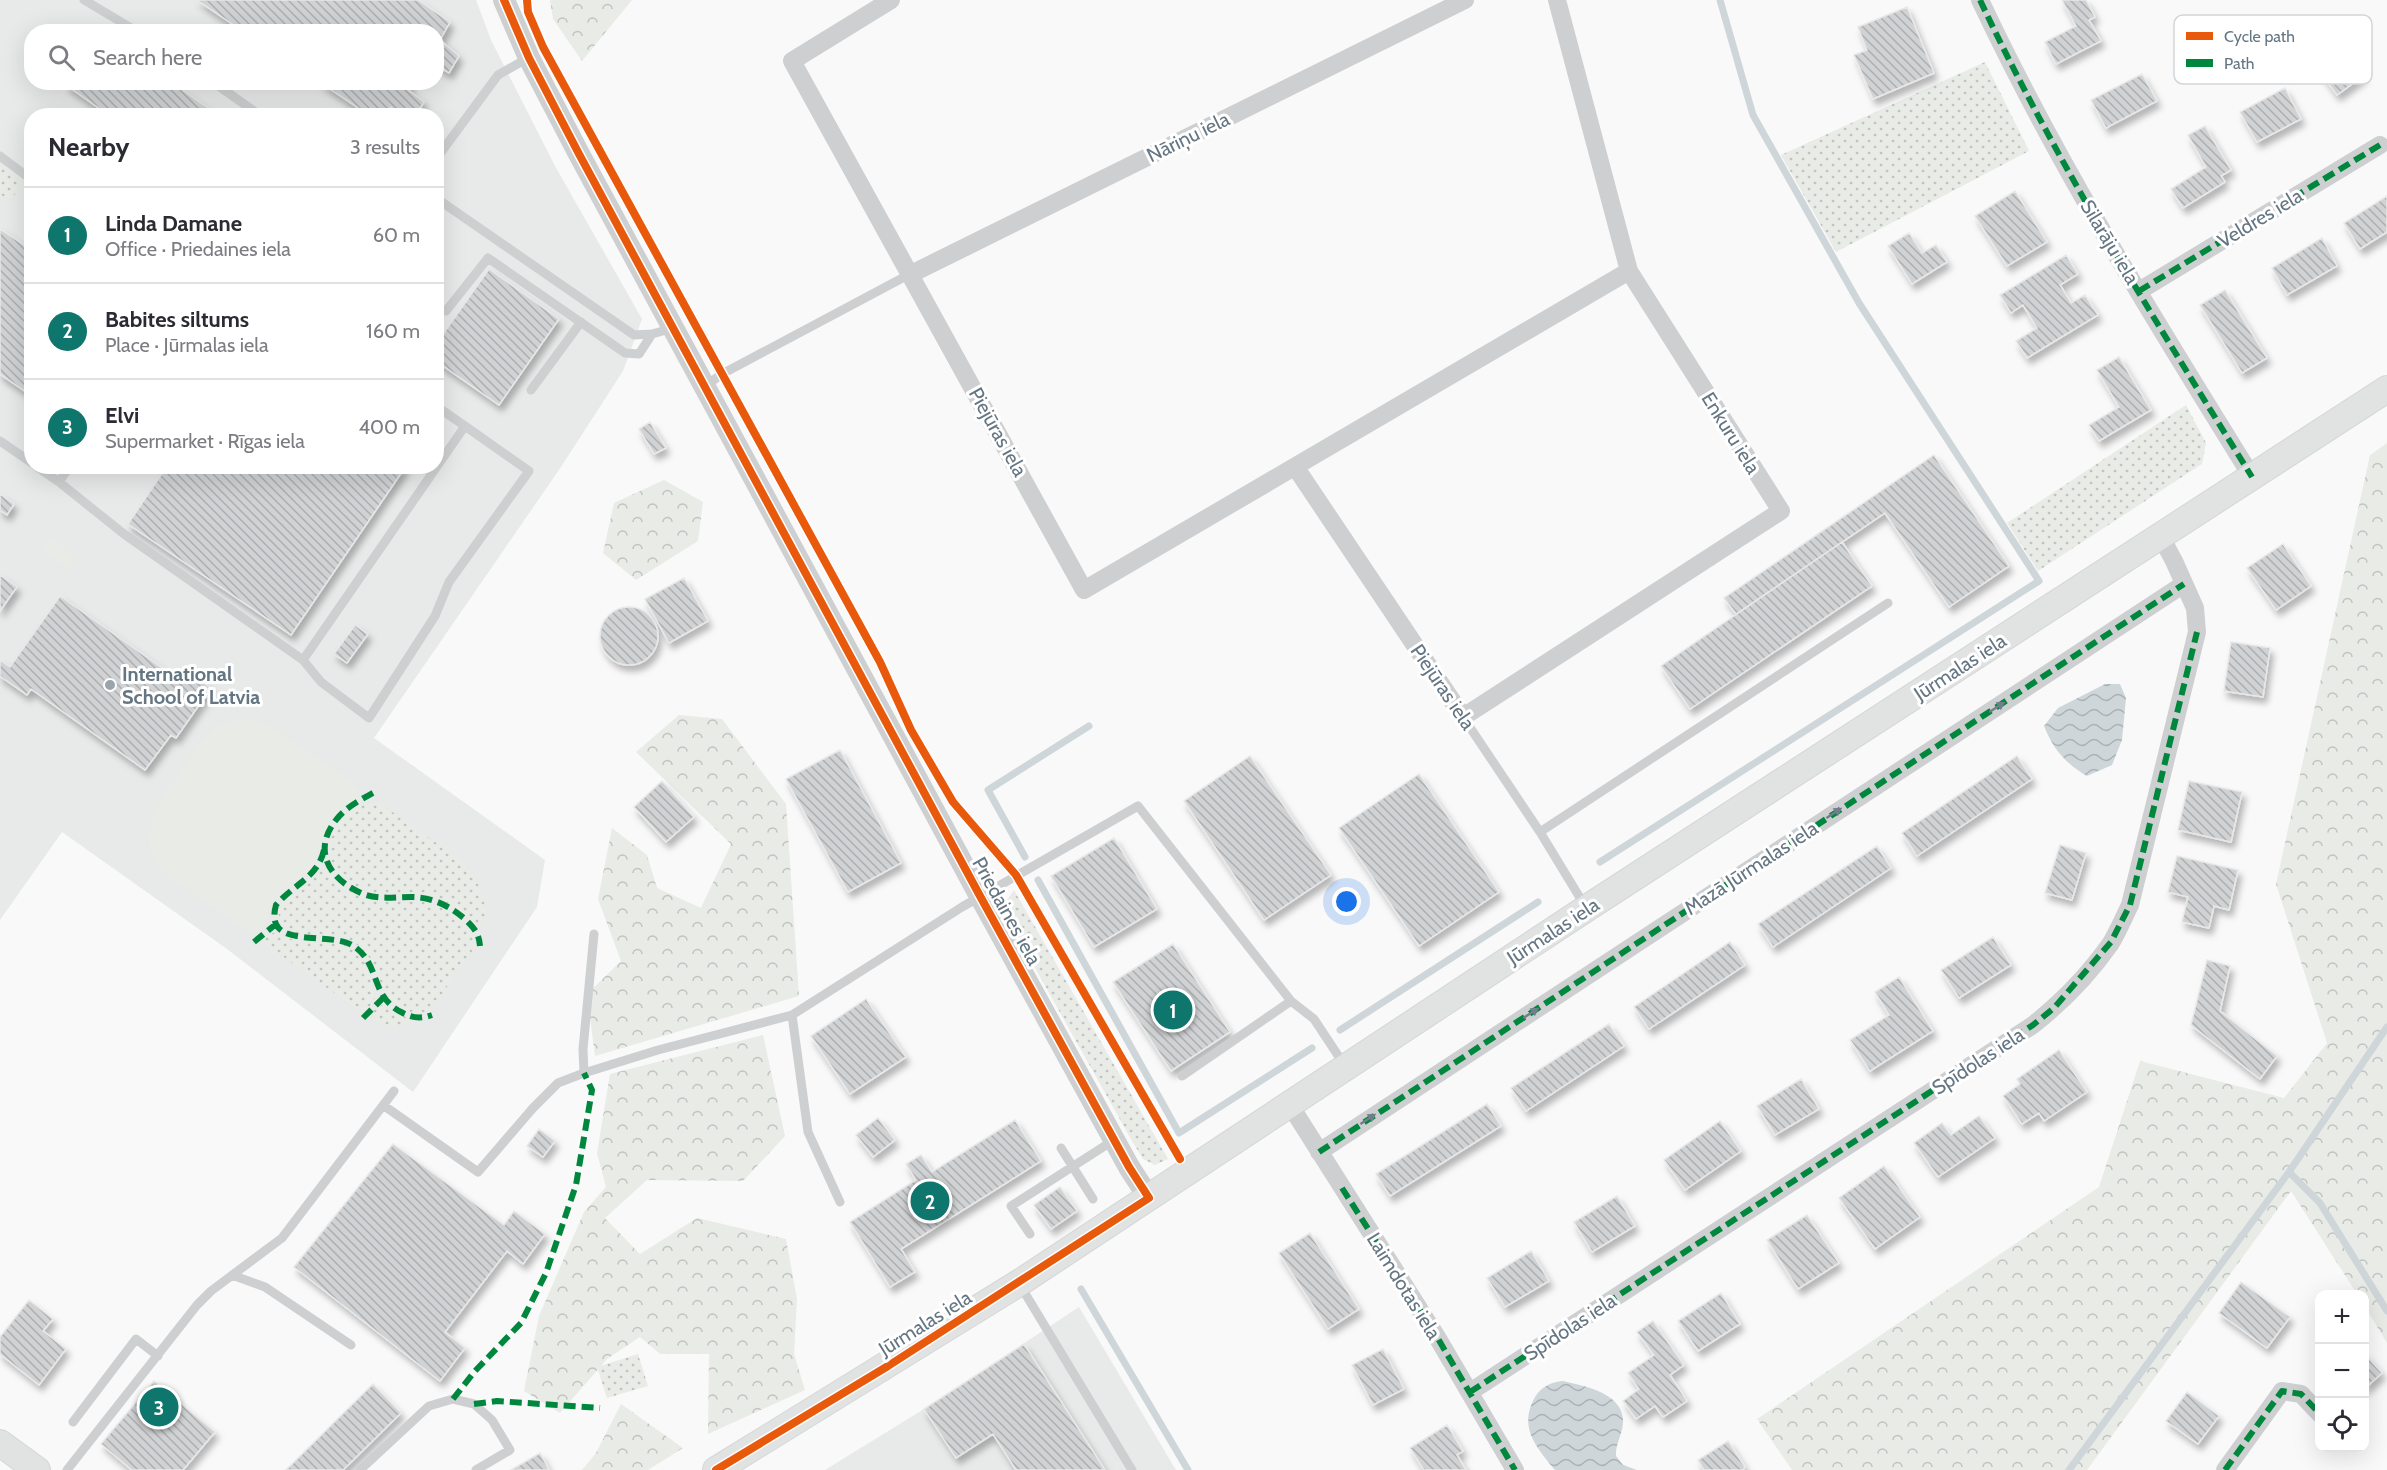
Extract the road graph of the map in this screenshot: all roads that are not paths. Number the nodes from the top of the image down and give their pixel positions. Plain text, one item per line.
1 (84, 0) edge
2 (504, 0) edge
3 (891, 0) edge
4 (1465, 0) edge
5 (1557, 0) edge
6 (1980, 0) edge
7 (124, 24) edge
8 (529, 58) junction
9 (224, 90) edge
10 (250, 108) edge
11 (2380, 146) dead end
12 (444, 148) edge
13 (0, 156) edge
14 (24, 174) edge
15 (444, 204) edge
16 (1629, 271) junction
17 (911, 274) junction
18 (2139, 291) junction
19 (446, 311) dead end
20 (581, 322) junction
21 (663, 331) junction
22 (705, 386) junction
23 (2387, 389) edge
24 (531, 390) dead end
25 (444, 412) edge
26 (465, 426) junction
27 (0, 441) edge
28 (444, 456) edge
29 (24, 458) edge
30 (1296, 468) junction
31 (48, 474) edge
32 (64, 474) edge
33 (432, 474) edge
34 (2252, 477) junction
35 (59, 482) junction
36 (2161, 537) junction
37 (2184, 584) junction
38 (1888, 603) dead end
39 (303, 660) junction
40 (1463, 717) junction
41 (1540, 832) junction
42 (980, 896) junction
43 (1587, 908) junction
44 (594, 934) dead end
45 (1291, 1001) junction
46 (792, 1015) junction
47 (1346, 1068) junction
48 (584, 1072) junction
49 (1182, 1076) dead end
50 (394, 1092) dead end
51 (383, 1105) junction
52 (1290, 1105) junction
53 (1114, 1140) junction
54 (1061, 1148) dead end
55 (1319, 1152) junction
56 (1072, 1167) junction
57 (1149, 1198) junction
58 (1093, 1199) dead end
59 (840, 1202) dead end
60 (1030, 1234) dead end
61 (232, 1275) junction
62 (1018, 1283) junction
63 (351, 1345) dead end
64 (158, 1356) junction
65 (1470, 1392) junction
66 (2315, 1410) edge
67 (73, 1422) dead end
68 (2, 1450) edge
69 (37, 1470) edge
70 (67, 1470) edge
71 (360, 1470) edge
72 (476, 1470) edge
73 (716, 1470) edge
74 (1132, 1470) edge
75 (1515, 1470) edge
76 (2225, 1470) edge

1 - 7 lane
2 - 8 street, Priedaines iela
3 - 17 street, Piejūras iela
4 - 17 street, Nāriņu iela
5 - 16 street, Enkuru iela
6 - 18 street, Silarāju iela
8 - 12 lane
8 - 21 street, Priedaines iela
9 - 10 lane
11 - 18 street, Veldres iela
13 - 14 lane
15 - 21 lane
16 - 30 street, Piejūras iela
16 - 40 street, Enkuru iela
17 - 22 lane
17 - 30 street, Piejūras iela
18 - 34 street, Silarāju iela
19 - 20 lane
20 - 21 lane
20 - 24 lane
21 - 22 street, Priedaines iela
22 - 42 street, Priedaines iela
23 - 34 main road, Jūrmalas iela
25 - 26 lane
26 - 28 lane
26 - 39 lane
27 - 29 lane
30 - 40 street, Piejūras iela
31 - 35 lane
32 - 35 lane
33 - 39 lane
34 - 36 main road, Jūrmalas iela
35 - 39 lane
36 - 37 street, Spīdolas iela
36 - 43 main road, Jūrmalas iela
55 -> 37 street, Mazā Jūrmalas iela
37 - 65 street, Spīdolas iela
38 - 41 lane
40 - 41 lane, Piejūras iela
41 - 43 lane, Piejūras iela
42 - 45 lane
42 - 46 lane
42 - 53 street, Priedaines iela
43 - 47 main road, Jūrmalas iela
44 - 48 lane
45 - 47 lane
45 - 49 lane
46 - 48 lane
46 - 59 lane
47 - 52 main road, Jūrmalas iela
48 - 51 lane
50 - 51 lane
51 - 61 lane
52 - 55 street, Laimdotas iela
52 - 57 main road, Jūrmalas iela
53 - 56 lane
53 - 57 street, Priedaines iela
54 - 56 lane
55 - 65 street, Laimdotas iela
56 - 58 lane
56 - 60 lane
57 - 62 main road, Jūrmalas iela
61 - 63 lane
61 - 64 lane
62 - 73 main road, Jūrmalas iela
62 - 74 lane
64 - 67 lane
64 - 70 lane
65 - 75 street, Laimdotas iela
66 - 76 street
68 - 69 main road
71 - 72 lane

